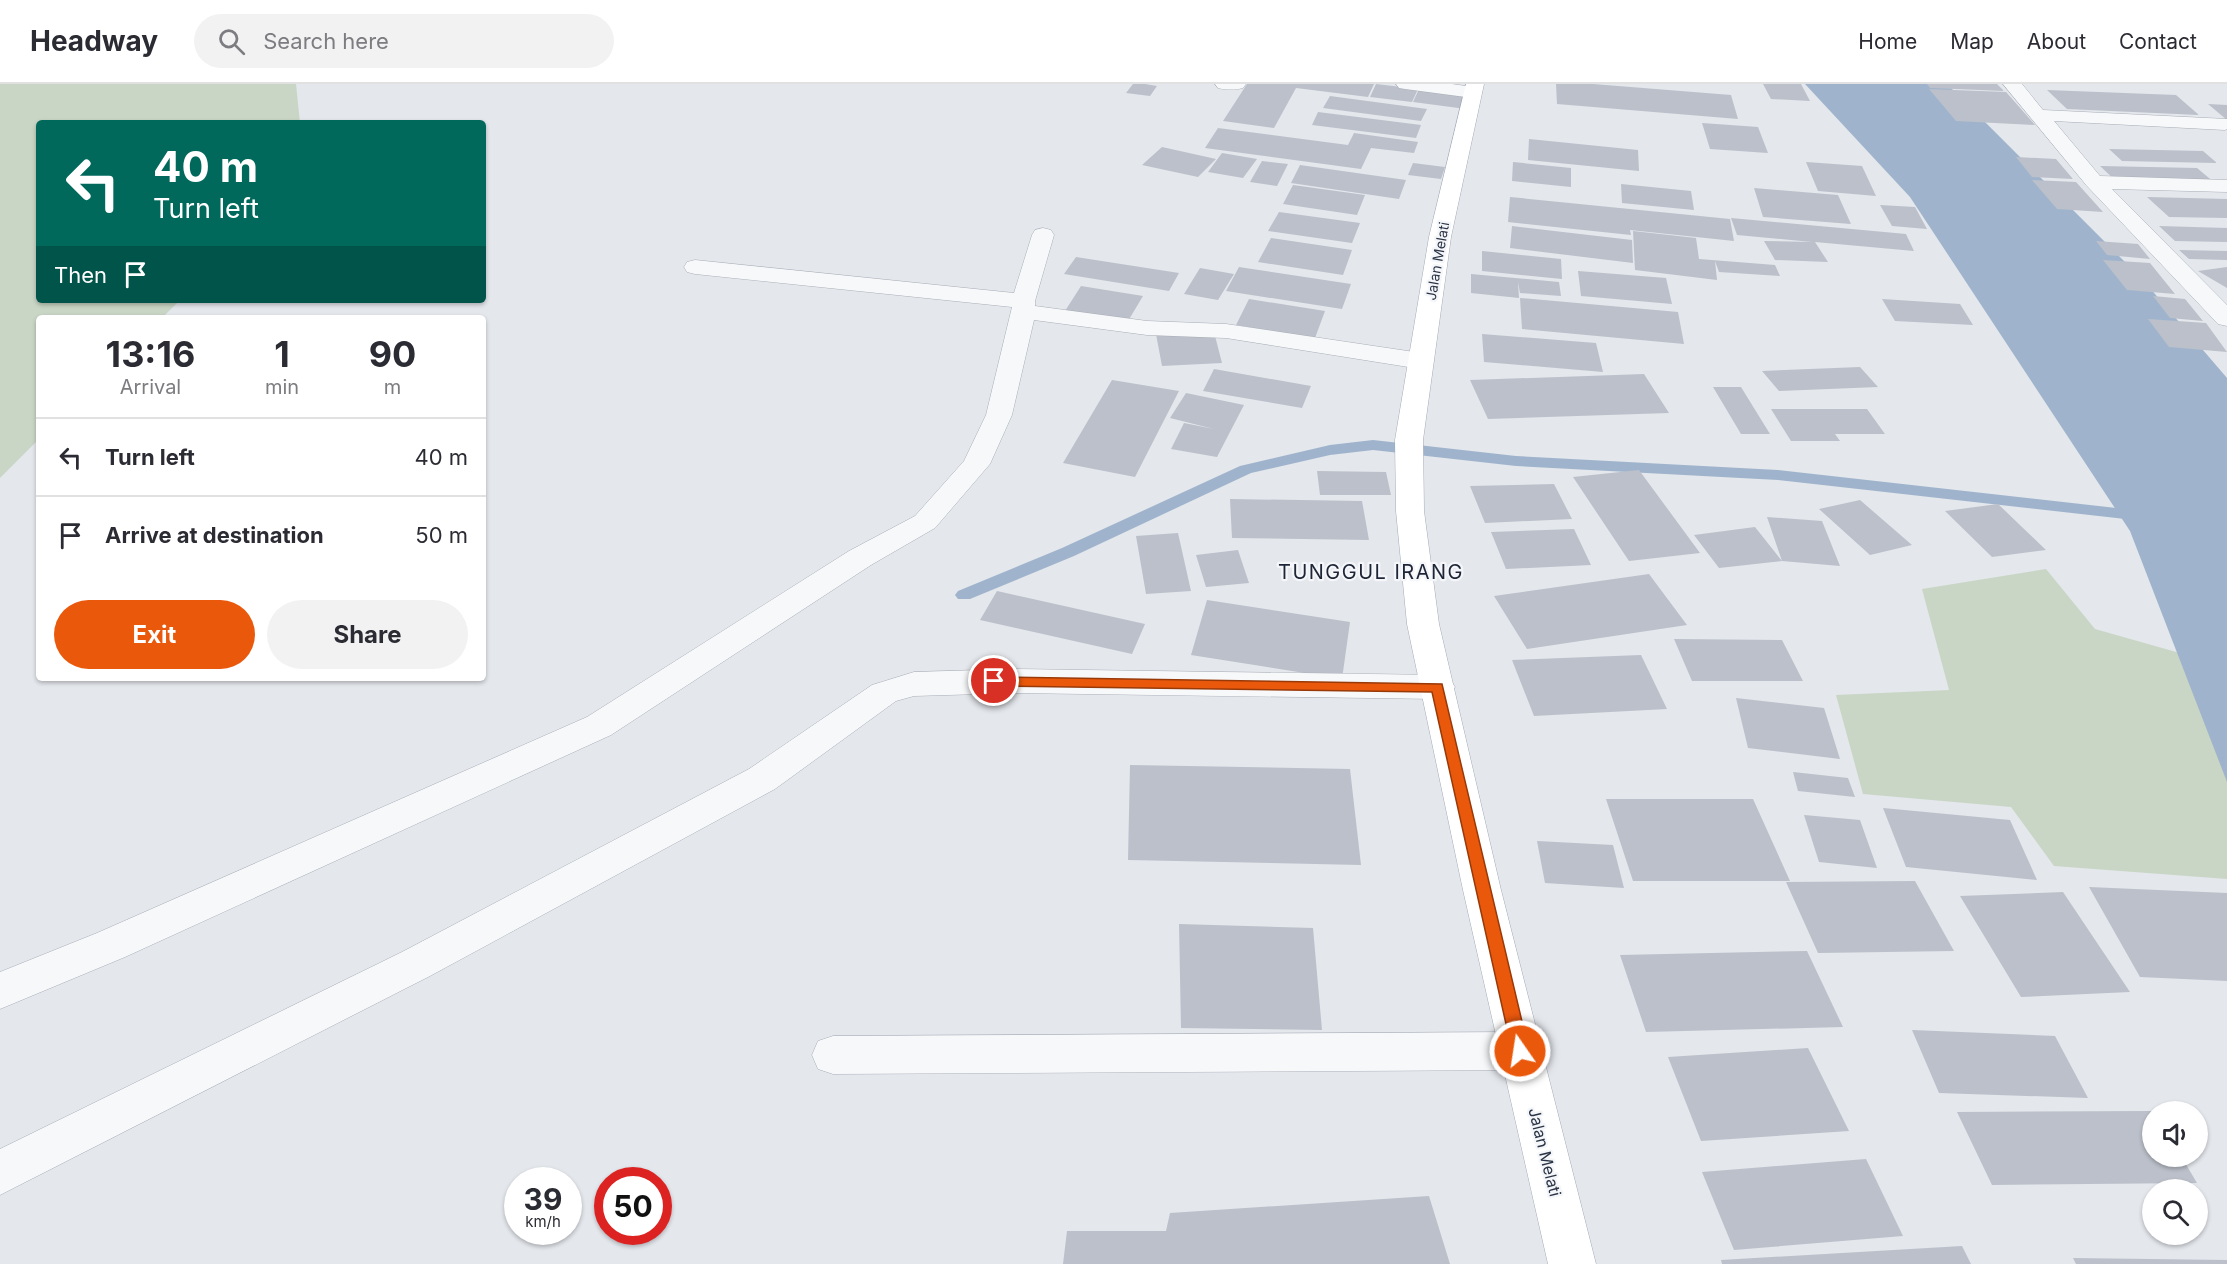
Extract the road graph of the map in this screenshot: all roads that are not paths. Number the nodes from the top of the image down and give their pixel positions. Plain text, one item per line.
1 (1224, 84) edge
2 (1237, 84) edge
3 (1405, 84) edge
4 (2012, 84) edge
5 (1474, 88) edge
6 (2038, 115) junction
7 (2225, 124) dead end
8 (2094, 182) junction
9 (2227, 186) edge
10 (1043, 236) dead end
11 (695, 267) dead end
12 (2217, 297) edge
13 (1023, 307) junction
14 (2227, 319) edge
15 (1421, 361) junction
16 (1438, 687) junction
17 (0, 990) edge
18 (1520, 1051) junction
19 (833, 1055) dead end
20 (0, 1173) edge
21 (1572, 1264) edge

1 - 2 street
3 - 5 street
4 - 6 street
5 - 15 main road, Jalan Melati
6 - 7 street
6 - 8 street
8 - 9 street
8 - 12 street
10 - 13 street
11 - 13 street
12 - 14 street
13 - 15 street
13 - 17 street
15 - 16 main road, Jalan Melati
16 - 18 main road, Jalan Melati
16 - 20 street
18 - 19 street
18 - 21 main road, Jalan Melati

